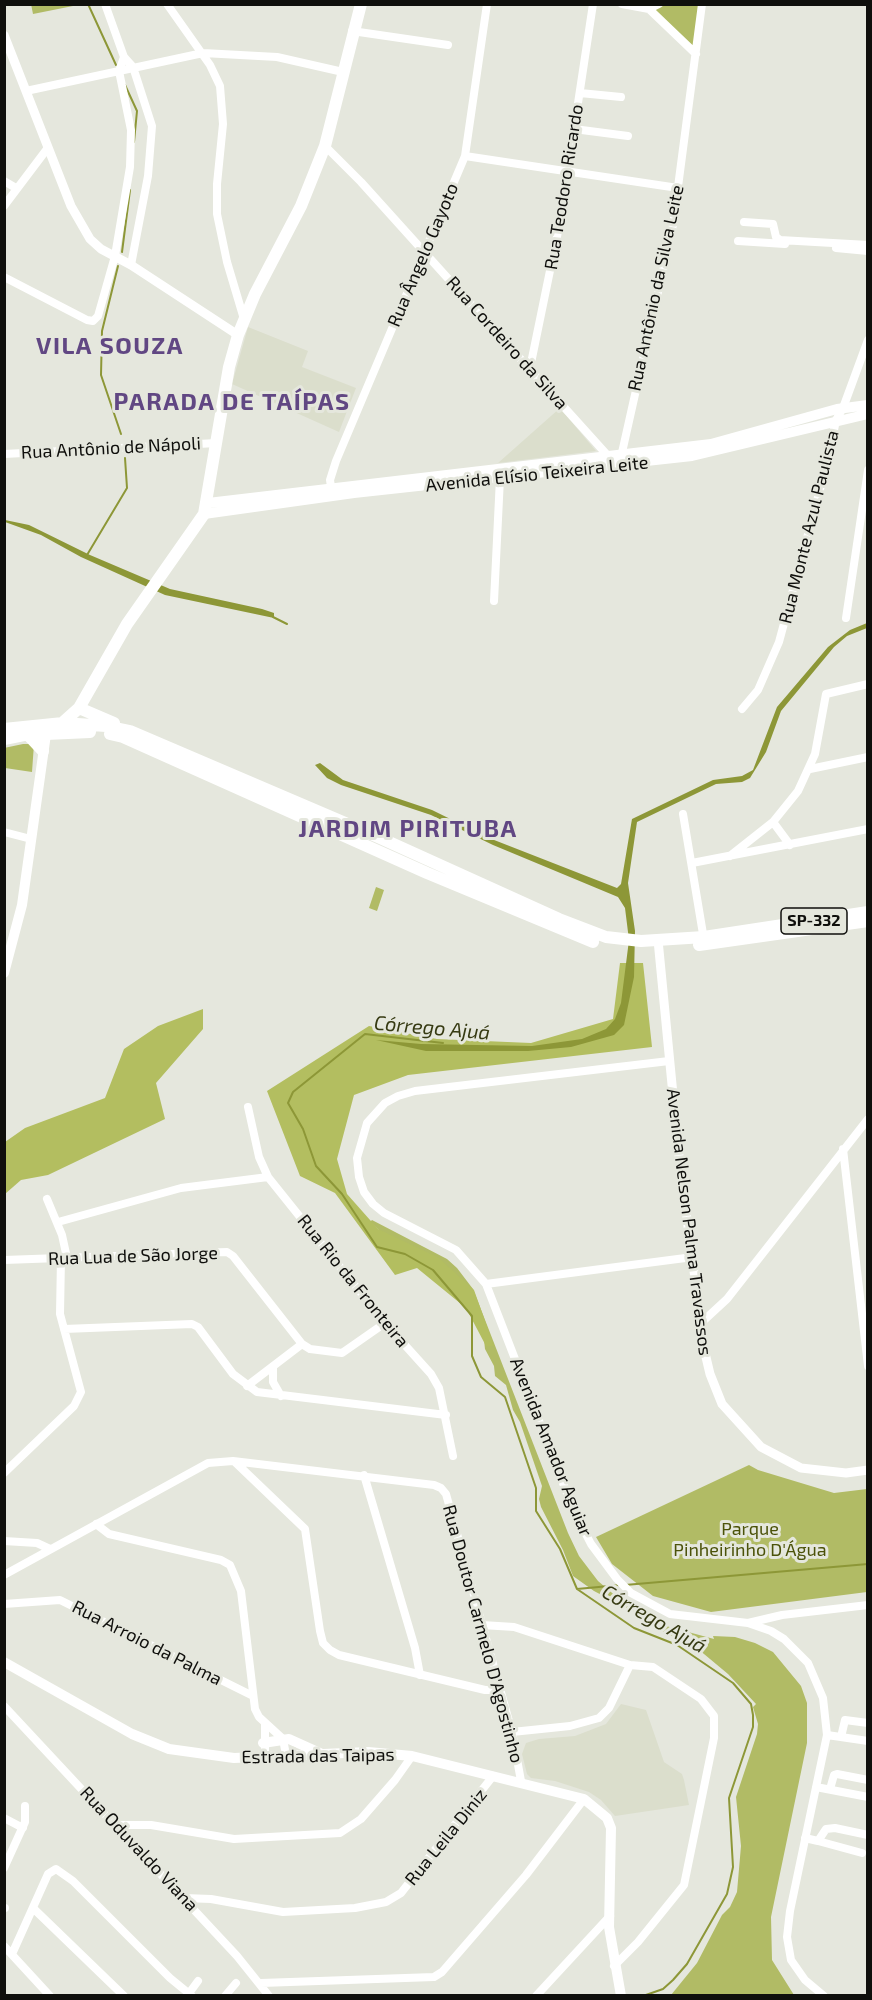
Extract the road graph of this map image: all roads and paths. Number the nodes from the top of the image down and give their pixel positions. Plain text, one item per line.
1 (105, 4) edge
2 (167, 4) edge
3 (361, 4) edge
4 (487, 4) edge
5 (593, 4) edge
6 (622, 4) edge
7 (659, 4) edge
8 (702, 4) edge
9 (649, 9) junction
10 (352, 31) junction
11 (4, 35) edge
12 (448, 45) dead end
13 (203, 53) junction
14 (696, 54) junction
15 (124, 57) junction
16 (133, 67) junction
17 (119, 71) junction
18 (343, 72) junction
19 (26, 91) junction
20 (580, 93) junction
21 (621, 97) dead end
22 (574, 129) junction
23 (628, 136) dead end
24 (325, 146) junction
25 (47, 149) junction
26 (465, 156) junction
27 (568, 171) junction
28 (4, 181) edge
29 (16, 188) junction
30 (678, 188) junction
31 (4, 206) edge
32 (744, 222) dead end
33 (738, 241) dead end
34 (867, 245) edge
35 (423, 251) junction
36 (867, 251) edge
37 (115, 256) junction
38 (131, 265) junction
39 (4, 277) edge
40 (244, 320) junction
41 (238, 335) junction
42 (867, 340) edge
43 (530, 368) junction
44 (867, 405) edge
45 (843, 408) junction
46 (867, 414) edge
47 (836, 420) junction
48 (217, 443) junction
49 (4, 454) edge
50 (615, 459) junction
51 (867, 470) edge
52 (500, 478) junction
53 (452, 480) junction
54 (332, 492) junction
55 (206, 508) junction
56 (494, 601) dead end
57 (846, 618) dead end
58 (867, 684) edge
59 (79, 708) junction
60 (742, 709) dead end
61 (63, 723) junction
62 (4, 729) edge
63 (130, 731) junction
64 (46, 734) junction
65 (28, 735) junction
66 (4, 739) edge
67 (43, 751) junction
68 (867, 757) edge
69 (810, 769) junction
70 (683, 814) dead end
71 (772, 822) junction
72 (867, 829) edge
73 (4, 832) edge
74 (31, 839) junction
75 (790, 845) junction
76 (730, 856) junction
77 (692, 863) junction
78 (867, 912) edge
79 (867, 921) edge
80 (705, 941) junction
81 (625, 944) junction
82 (658, 944) junction
83 (4, 973) edge
84 (669, 1061) junction
85 (248, 1107) dead end
86 (867, 1119) edge
87 (843, 1149) junction
88 (268, 1177) junction
89 (47, 1199) dead end
90 (58, 1222) junction
91 (693, 1257) junction
92 (64, 1258) junction
93 (4, 1260) edge
94 (486, 1284) junction
95 (385, 1323) junction
96 (701, 1323) junction
97 (64, 1329) junction
98 (302, 1344) junction
99 (867, 1366) edge
100 (273, 1367) junction
101 (247, 1386) junction
102 (281, 1396) junction
103 (446, 1415) junction
104 (453, 1456) dead end
105 (234, 1461) junction
106 (867, 1470) edge
107 (4, 1473) edge
108 (364, 1475) junction
109 (96, 1524) junction
110 (4, 1541) edge
111 (50, 1549) junction
112 (4, 1575) edge
113 (4, 1604) edge
114 (867, 1605) edge
115 (748, 1623) junction
116 (482, 1625) junction
117 (4, 1662) edge
118 (630, 1665) junction
119 (420, 1675) junction
120 (500, 1690) junction
121 (251, 1695) junction
122 (4, 1706) edge
123 (265, 1723) junction
124 (867, 1723) edge
125 (512, 1732) junction
126 (827, 1735) junction
127 (841, 1737) junction
128 (283, 1738) junction
129 (867, 1741) edge
130 (263, 1743) junction
131 (320, 1753) junction
132 (286, 1755) junction
133 (265, 1756) junction
134 (412, 1756) junction
135 (493, 1776) junction
136 (867, 1780) edge
137 (521, 1781) junction
138 (816, 1787) junction
139 (830, 1789) junction
140 (867, 1797) edge
141 (584, 1799) junction
142 (25, 1806) dead end
143 (4, 1818) edge
144 (116, 1825) junction
145 (23, 1828) junction
146 (867, 1834) edge
147 (805, 1838) junction
148 (818, 1841) junction
149 (862, 1853) dead end
150 (4, 1868) edge
151 (184, 1898) junction
152 (34, 1909) junction
153 (610, 1916) junction
154 (4, 1946) edge
155 (12, 1954) junction
156 (614, 1966) junction
157 (198, 1982) dead end
158 (236, 1983) dead end
159 (261, 1983) junction
160 (50, 1995) edge
161 (124, 1995) edge
162 (189, 1995) edge
163 (225, 1995) edge
164 (269, 1995) edge
165 (536, 1995) edge
166 (621, 1995) edge
167 (824, 1995) edge

1 - 15 street
2 - 13 street
3 - 10 main road
4 - 26 street, Rua Ângelo Gayoto
5 - 20 street, Rua Teodoro Ricardo
6 - 9 street
7 - 9 street
8 - 14 street, Rua Antônio da Silva Leite
9 - 14 street
10 - 12 street
10 - 18 main road
11 - 19 street
13 - 16 street
13 - 18 street
13 - 40 street
14 - 30 street, Rua Antônio da Silva Leite
15 - 16 street
15 - 17 street
16 - 17 street
16 - 38 street
17 - 19 street
17 - 37 street
18 - 24 main road
19 - 25 street
20 - 21 street
20 - 22 street, Rua Teodoro Ricardo
22 - 23 street
22 - 27 street, Rua Teodoro Ricardo
24 - 35 street, Rua Cordeiro da Silva
24 - 40 main road
25 - 29 street
25 - 37 street
26 - 27 street
26 - 35 street, Rua Ângelo Gayoto
27 - 30 street
27 - 43 street, Rua Teodoro Ricardo
28 - 29 street
29 - 31 street
30 - 50 street, Rua Antônio da Silva Leite
32 - 34 street
33 - 36 street
35 - 43 street, Rua Cordeiro da Silva
35 - 54 street, Rua Ângelo Gayoto
37 - 38 street
37 - 39 street
38 - 41 street
40 - 41 main road
41 - 48 main road
42 - 45 street, Rua Monte Azul Paulista
43 - 50 street, Rua Cordeiro da Silva
44 - 45 main road, Avenida Elísio Teixeira Leite
45 - 47 street, Rua Monte Azul Paulista
45 - 50 main road, Avenida Elísio Teixeira Leite
46 - 47 main road, Avenida Elísio Teixeira Leite
47 - 50 main road, Avenida Elísio Teixeira Leite
47 - 60 street, Rua Monte Azul Paulista
48 - 49 street, Rua Antônio de Nápoli
48 - 55 main road
50 - 52 main road, Avenida Elísio Teixeira Leite
50 - 53 main road, Avenida Elísio Teixeira Leite
51 - 57 street
52 - 53 main road, Avenida Elísio Teixeira Leite
52 - 56 street
53 - 54 main road, Avenida Elísio Teixeira Leite
54 - 55 main road, Avenida Elísio Teixeira Leite
55 - 59 main road
58 - 69 street
59 - 61 main road
59 - 63 main road
61 - 62 main road, SP-332
61 - 63 main road, SP-332
61 - 64 main road
63 - 81 main road, SP-332
64 - 65 main road, SP-332
64 - 67 main road
64 - 81 main road, SP-332
65 - 66 main road, SP-332
65 - 67 main road
67 - 74 main road
68 - 69 street
69 - 71 street
70 - 77 street
71 - 75 street
71 - 76 street
72 - 75 street
73 - 74 street
74 - 83 main road
75 - 76 street
76 - 77 street
77 - 80 street
78 - 80 main road, SP-332
79 - 80 main road, SP-332
80 - 82 main road, SP-332
81 - 82 main road, SP-332
82 - 84 street, Avenida Nelson Palma Travassos
84 - 91 street, Avenida Nelson Palma Travassos
84 - 94 street, Avenida Amador Aguiar
85 - 88 street, Rua Rio da Fronteira
86 - 87 street
87 - 96 street
87 - 99 street
88 - 90 street
88 - 95 street, Rua Rio da Fronteira
89 - 90 street
90 - 92 street
91 - 94 street
91 - 96 street, Avenida Nelson Palma Travassos
92 - 93 street, Rua Lua de São Jorge
92 - 97 street
92 - 98 street, Rua Lua de São Jorge
94 - 115 street, Avenida Amador Aguiar
95 - 98 street
95 - 103 street, Rua Rio da Fronteira
96 - 106 street, Avenida Nelson Palma Travassos
97 - 101 street
97 - 107 street
98 - 100 street
100 - 101 street
100 - 102 street
101 - 102 street
102 - 103 street
103 - 104 street, Rua Rio da Fronteira
105 - 108 street, Rua Doutor Carmelo D'Agostinho
105 - 109 street, Rua Doutor Carmelo D'Agostinho
105 - 119 street
108 - 116 street, Rua Doutor Carmelo D'Agostinho
108 - 119 street
109 - 111 street, Rua Doutor Carmelo D'Agostinho
109 - 121 street
110 - 111 street
111 - 112 street, Rua Doutor Carmelo D'Agostinho
113 - 121 street, Rua Arroio da Palma
114 - 115 street
115 - 126 street, Avenida Amador Aguiar
116 - 118 street
116 - 120 street, Rua Doutor Carmelo D'Agostinho
117 - 133 main road, Estrada das Taipas
118 - 125 street
118 - 156 street
119 - 120 street
120 - 125 street, Rua Doutor Carmelo D'Agostinho
121 - 123 street
122 - 144 street, Rua Oduvaldo Viana
123 - 128 street
123 - 130 street
124 - 127 street
125 - 137 street, Rua Doutor Carmelo D'Agostinho
126 - 127 street
126 - 138 street, Avenida Amador Aguiar
127 - 129 street
128 - 130 main road
128 - 131 main road
128 - 132 street
130 - 133 street
131 - 132 main road, Estrada das Taipas
131 - 134 main road, Estrada das Taipas
132 - 133 main road, Estrada das Taipas
134 - 135 main road, Estrada das Taipas
134 - 144 street
135 - 137 main road, Estrada das Taipas
135 - 151 street, Rua Leila Diniz
136 - 139 street
137 - 141 main road, Estrada das Taipas
138 - 139 street
138 - 147 street, Avenida Amador Aguiar
139 - 140 street
141 - 153 main road, Estrada das Taipas
141 - 159 street
142 - 145 street
143 - 145 street
144 - 151 street, Rua Oduvaldo Viana
145 - 150 street
146 - 148 street
147 - 148 street
147 - 167 street, Avenida Amador Aguiar
148 - 149 street
151 - 159 street, Rua Oduvaldo Viana
152 - 155 street
152 - 161 street
152 - 162 street
153 - 156 main road, Estrada das Taipas
153 - 165 street
154 - 155 street
155 - 160 street
156 - 166 main road, Estrada das Taipas
157 - 162 street
158 - 163 street
159 - 164 street, Rua Oduvaldo Viana

